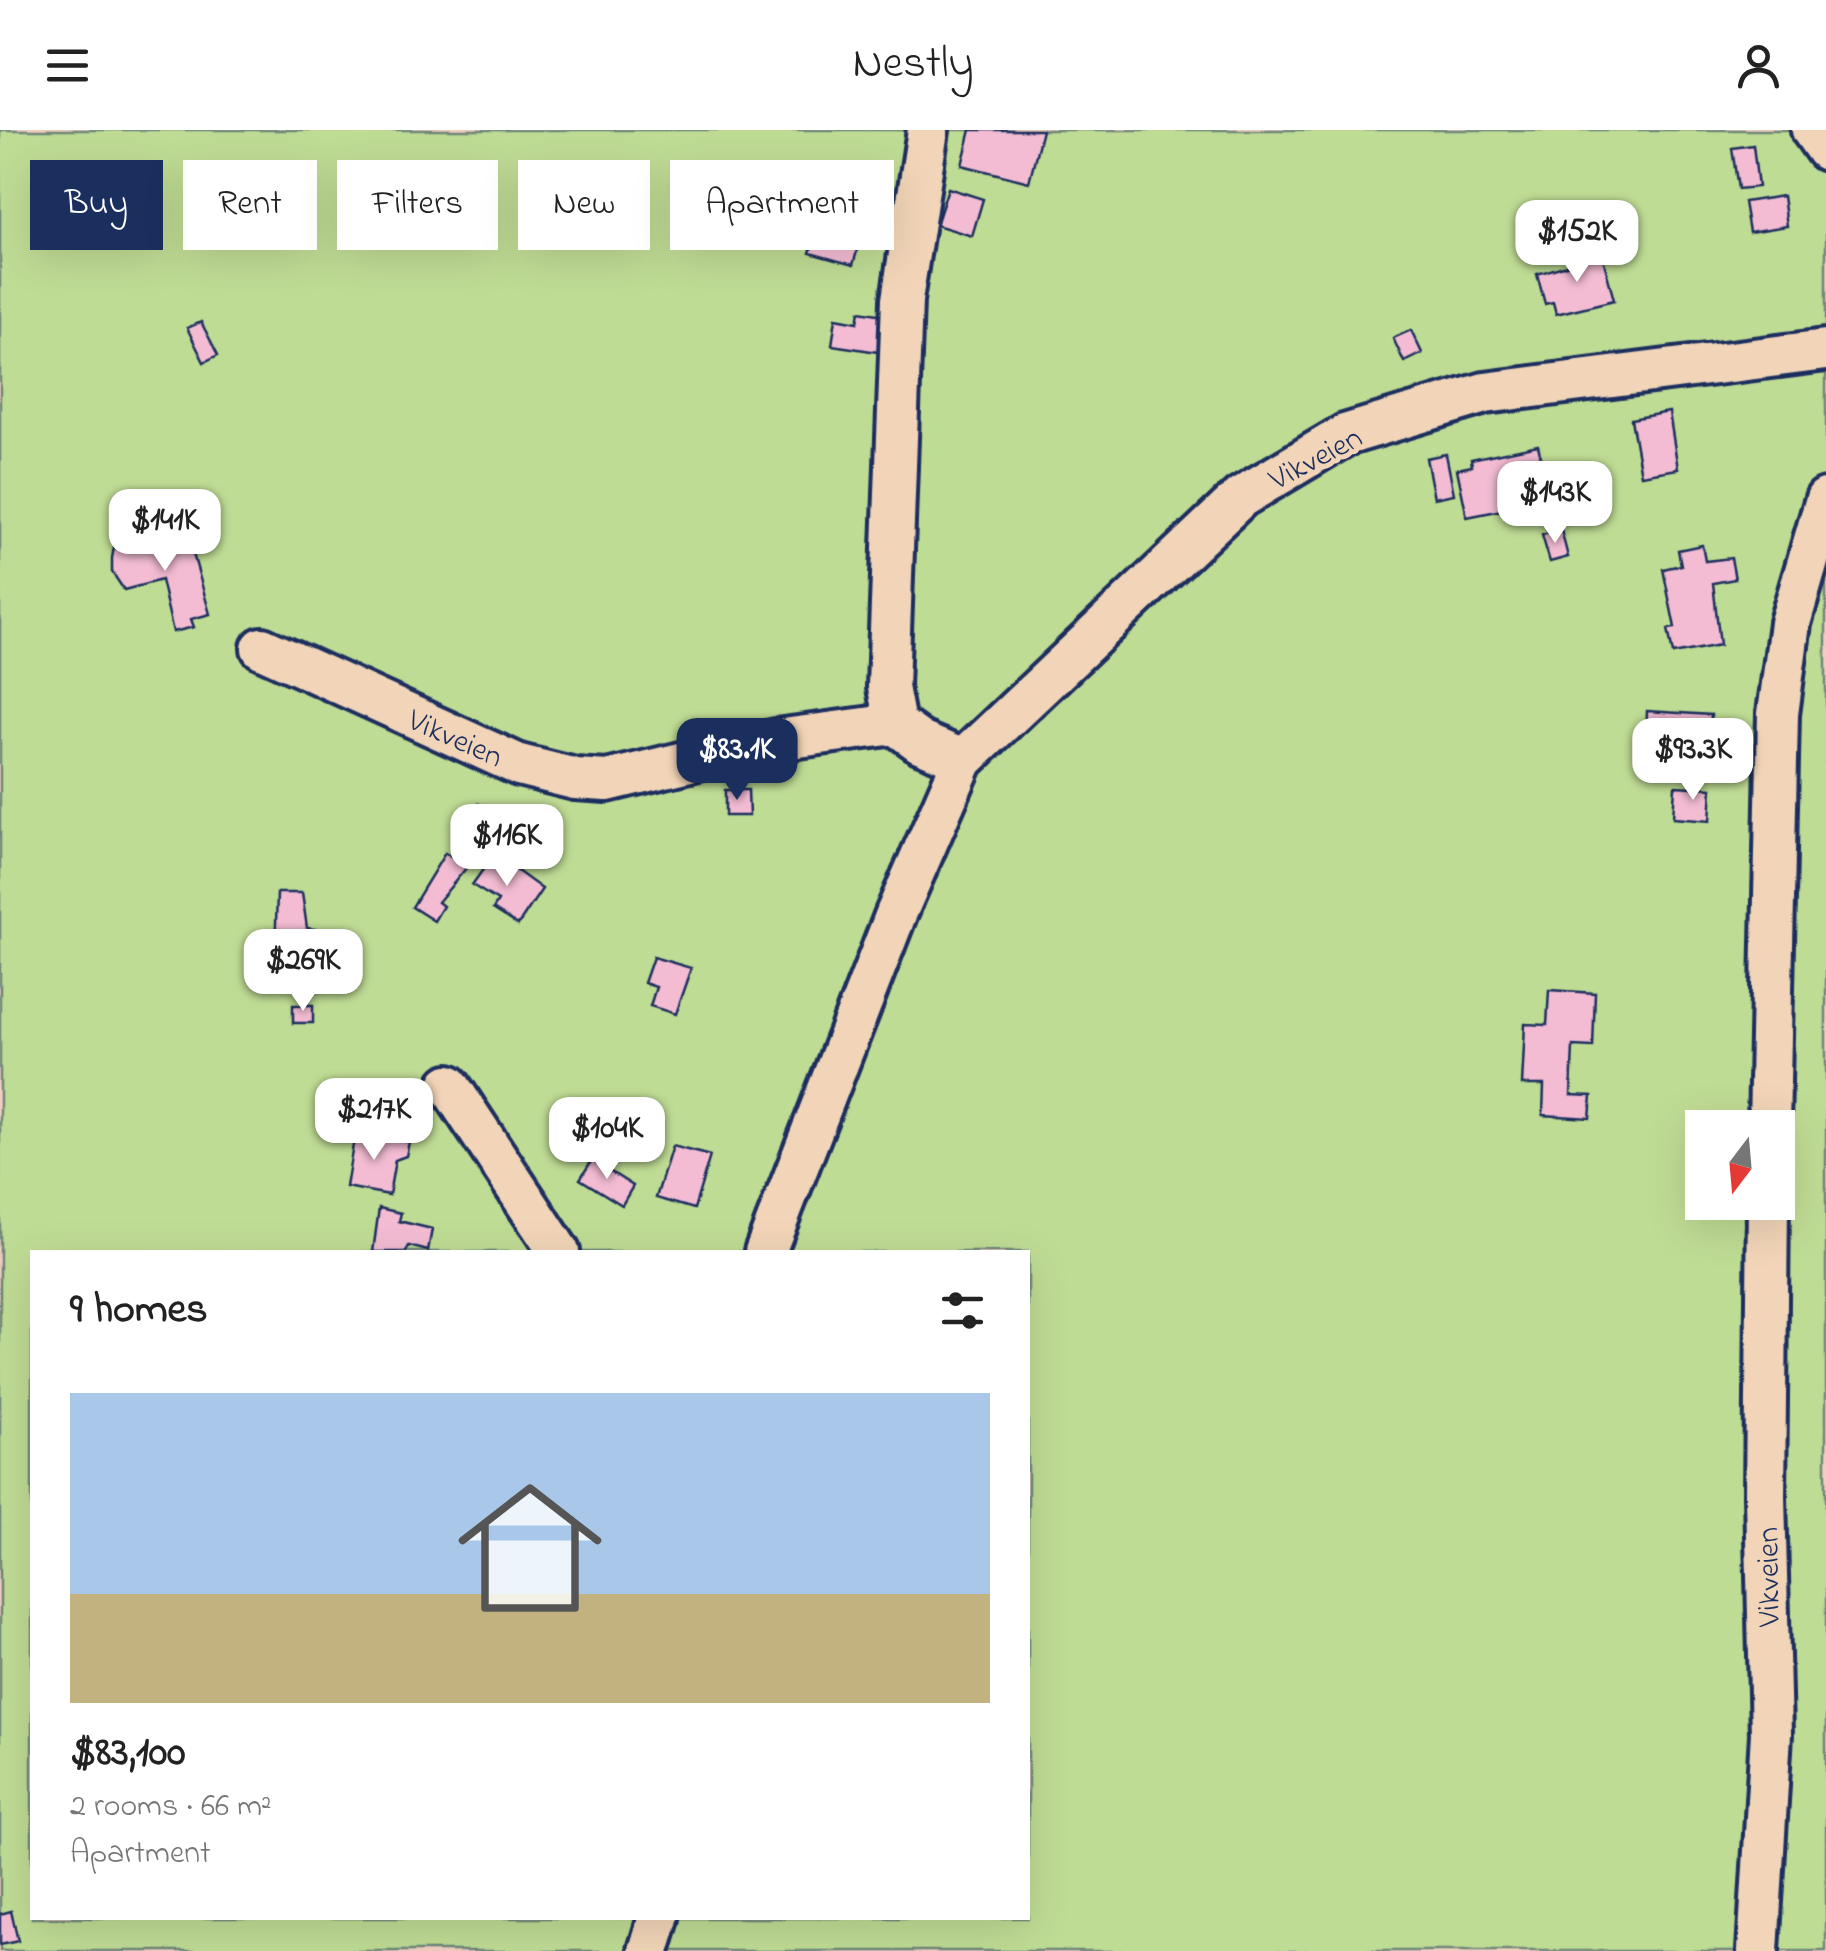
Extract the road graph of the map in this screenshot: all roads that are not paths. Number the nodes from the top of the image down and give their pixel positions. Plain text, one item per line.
1 (928, 130) edge
2 (1812, 130) edge
3 (1826, 150) edge
4 (1826, 350) edge
5 (1826, 499) edge
6 (262, 648) dead end
7 (895, 724) junction
8 (963, 760) junction
9 (449, 1085) dead end
10 (1769, 1110) edge
11 (1768, 1220) edge
12 (557, 1250) edge
13 (766, 1250) edge
14 (658, 1920) edge
15 (649, 1951) edge
16 (1758, 1951) edge

1 - 7 street
2 - 3 street
4 - 8 street, Vikveien
5 - 10 street
6 - 7 street, Vikveien
7 - 8 street
8 - 13 street, Vikveien
9 - 12 street
11 - 16 street, Vikveien
14 - 15 street

